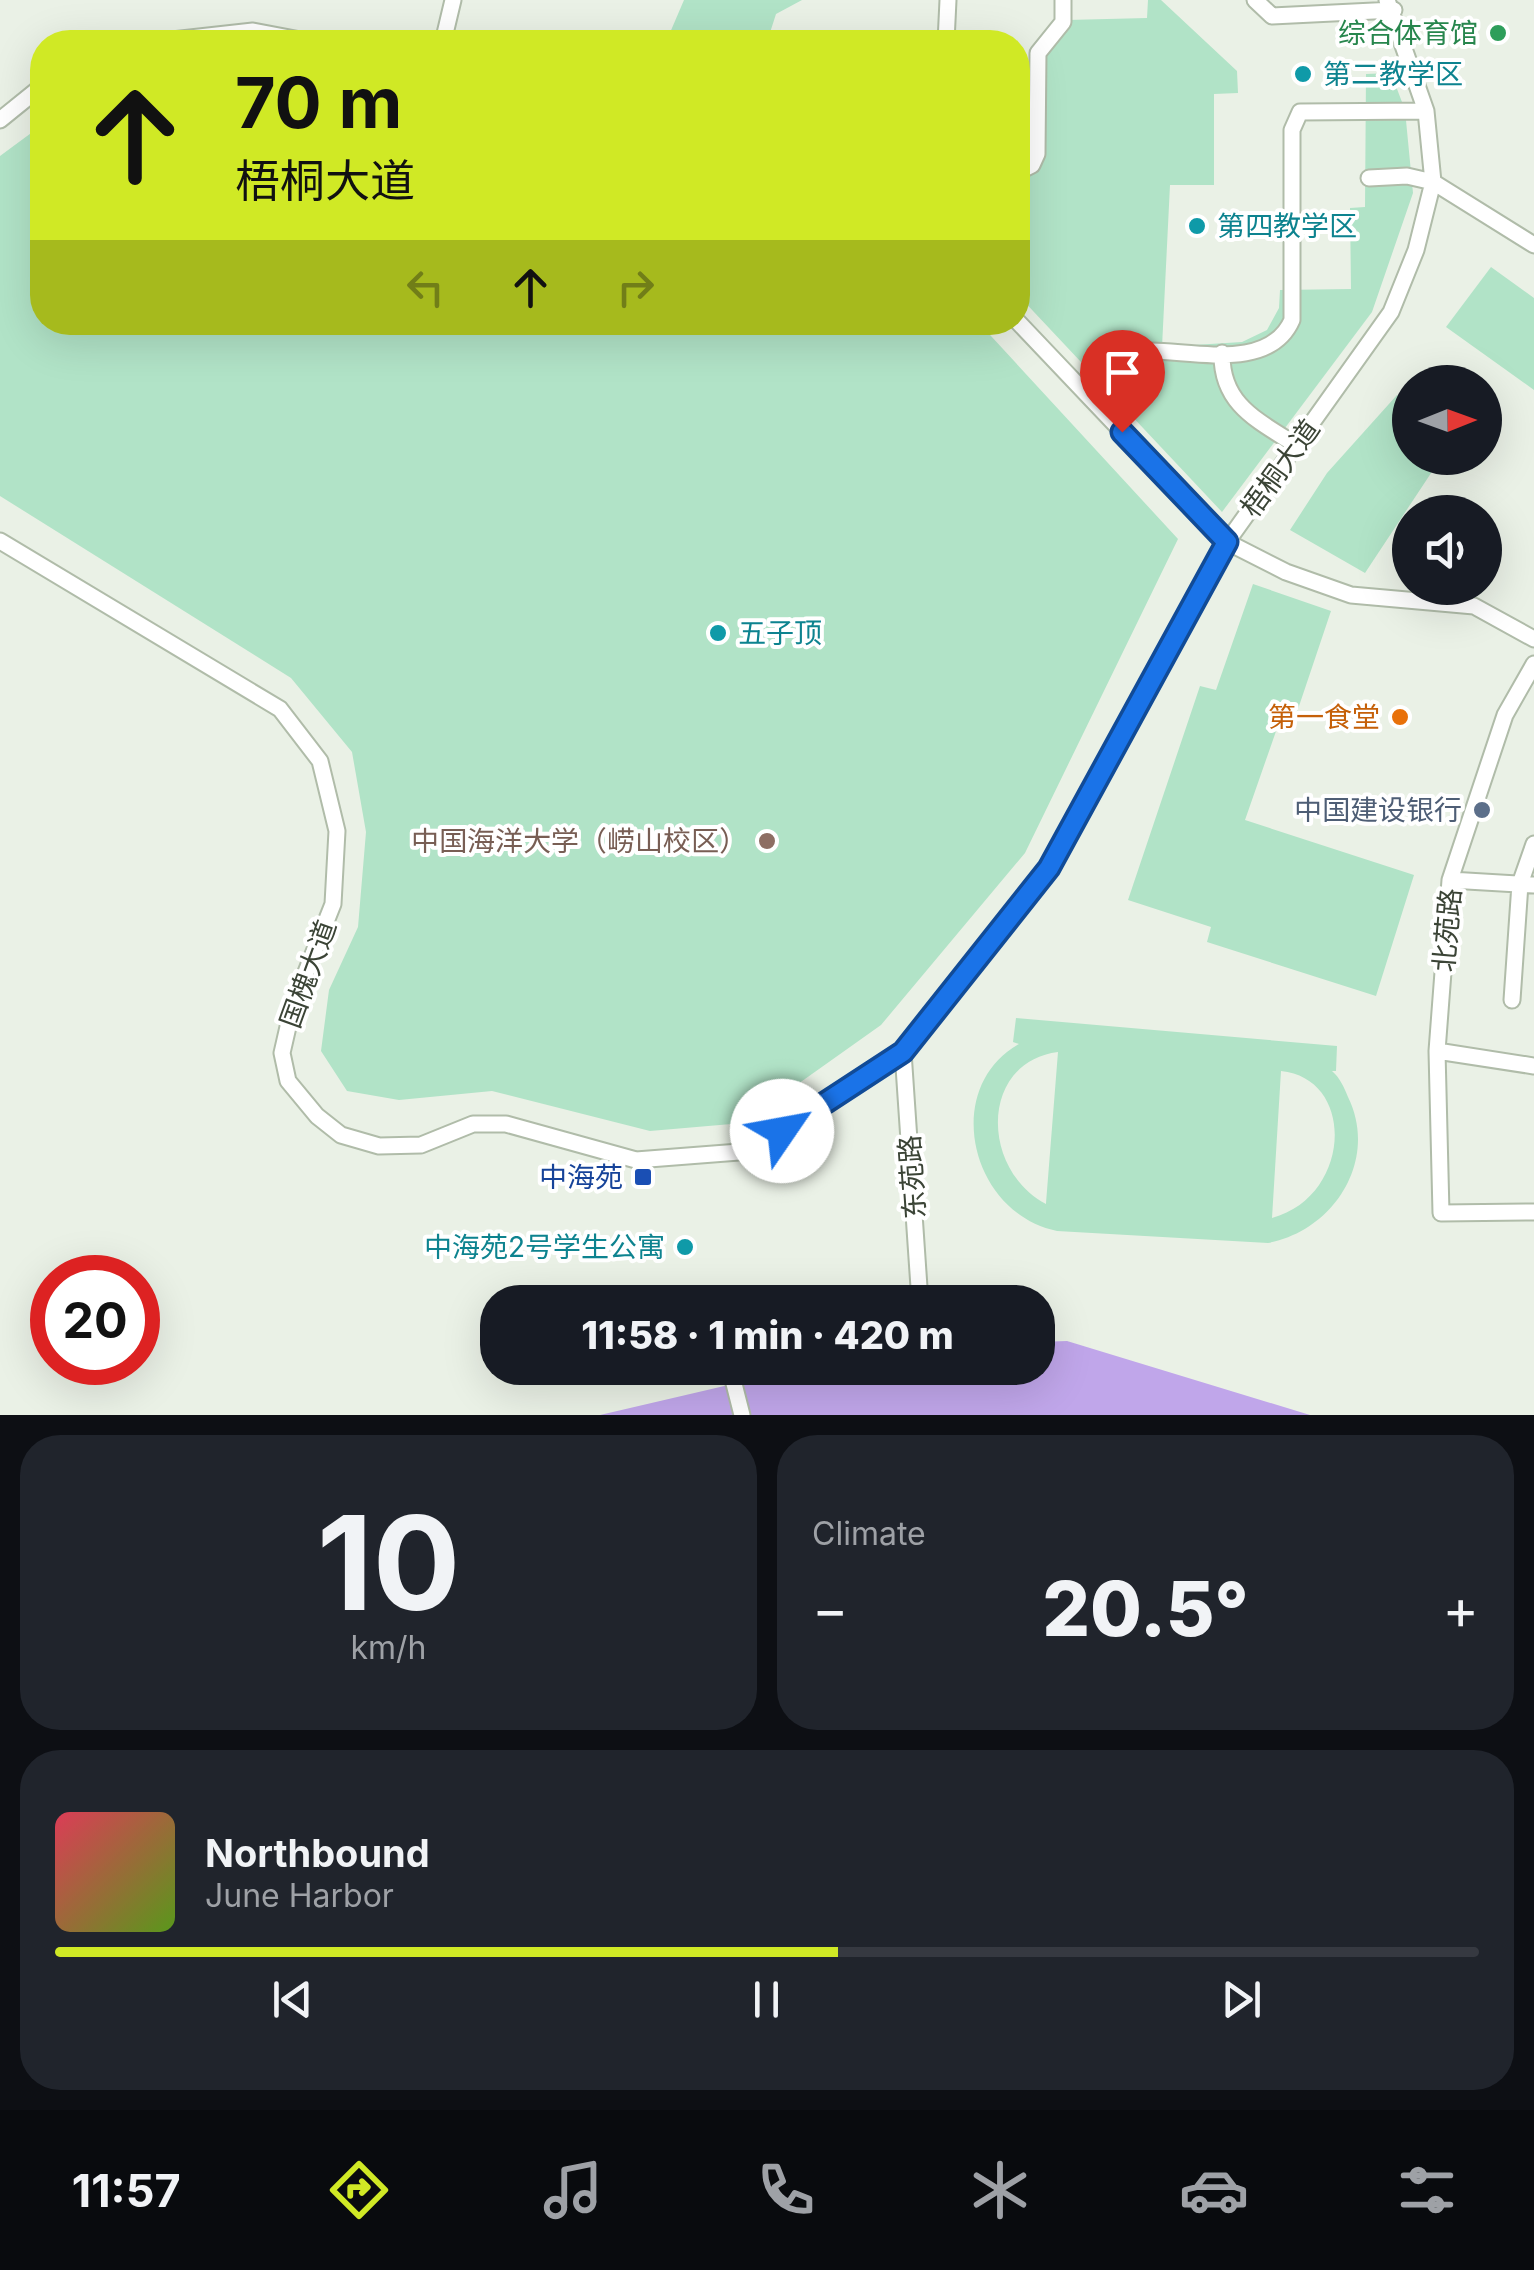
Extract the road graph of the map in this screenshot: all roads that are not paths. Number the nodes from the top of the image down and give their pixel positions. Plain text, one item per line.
1 (453, 0) edge
2 (948, 0) edge
3 (1062, 0) edge
4 (1255, 0) edge
5 (1391, 5) edge
6 (446, 30) edge
7 (947, 30) edge
8 (30, 96) edge
9 (1426, 110) junction
10 (0, 120) edge
11 (1030, 167) edge
12 (1368, 178) dead end
13 (1432, 182) junction
14 (1534, 245) edge
15 (1030, 335) edge
16 (1152, 351) dead end
17 (1222, 352) junction
18 (1296, 445) junction
19 (0, 541) edge
20 (1227, 542) junction
21 (1534, 639) edge
22 (1534, 664) edge
23 (1534, 844) edge
24 (1450, 880) junction
25 (1527, 885) edge
26 (1512, 1000) dead end
27 (1437, 1051) junction
28 (903, 1052) junction
29 (1534, 1066) edge
30 (1534, 1212) edge
31 (919, 1285) edge
32 (735, 1385) edge
33 (742, 1415) edge

1 - 6 lane
2 - 7 lane
3 - 11 lane
4 - 5 lane
5 - 9 lane, 梧桐大道
8 - 10 lane
9 - 13 lane, 梧桐大道
9 - 17 lane
12 - 13 lane
13 - 14 lane
13 - 18 lane, 梧桐大道
15 - 20 lane
16 - 17 lane
17 - 18 lane
18 - 20 lane, 梧桐大道
19 - 28 lane, 国槐大道
20 - 21 lane
20 - 28 lane, 梧桐大道
22 - 24 lane, 北苑路
23 - 25 lane
24 - 25 lane
24 - 27 lane, 北苑路
25 - 26 lane
27 - 29 lane
27 - 30 lane, 北苑路
28 - 31 lane, 东苑路
32 - 33 lane

